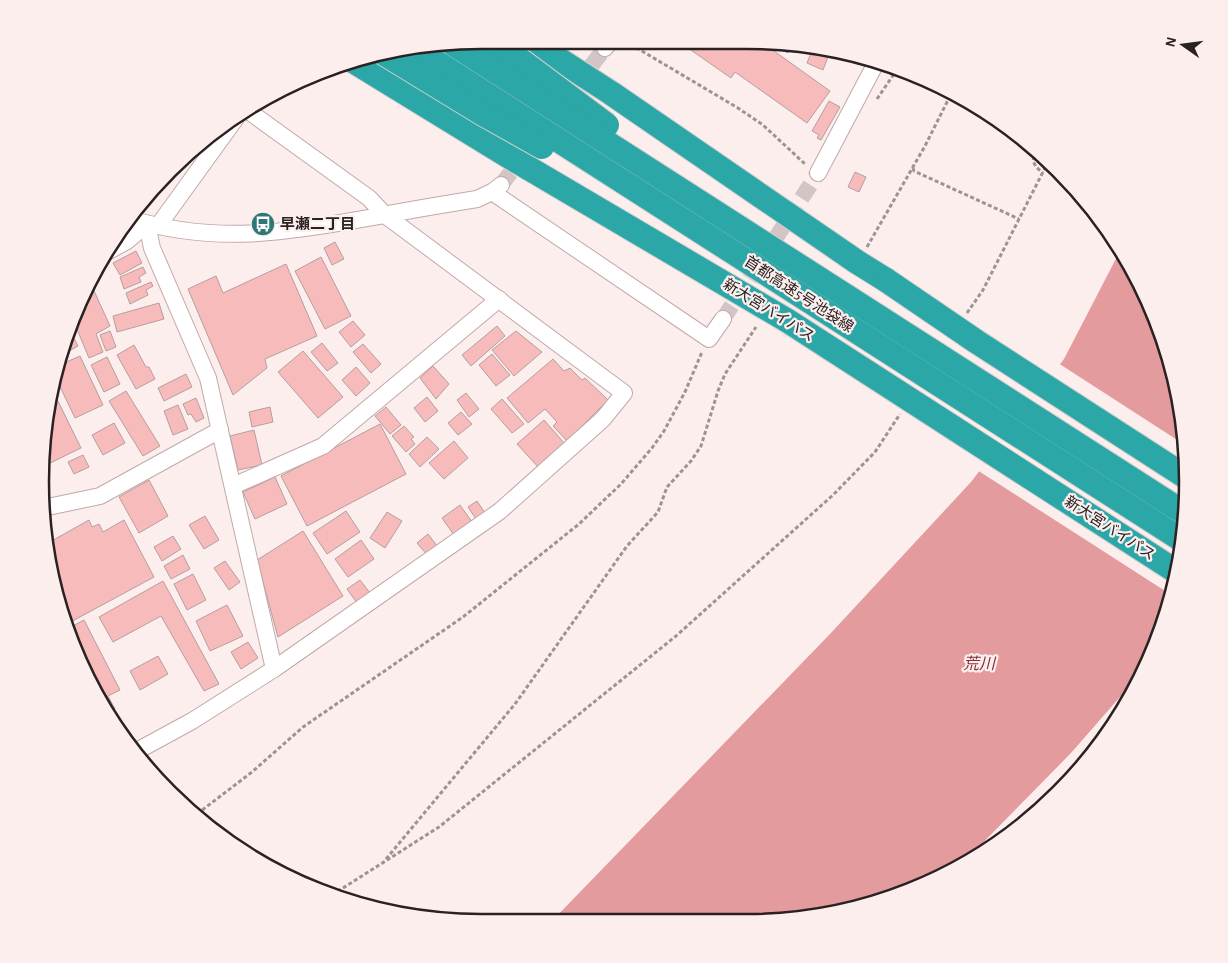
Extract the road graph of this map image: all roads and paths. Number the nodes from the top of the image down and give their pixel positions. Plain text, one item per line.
1 (503, 49) edge
2 (543, 49) edge
3 (639, 49) edge
4 (462, 50) edge
5 (422, 53) edge
6 (392, 58) edge
7 (361, 66) edge
8 (873, 68) edge
9 (948, 99) edge
10 (253, 114) edge
11 (223, 134) edge
12 (1034, 158) edge
13 (912, 168) junction
14 (1045, 168) edge
15 (818, 173) joint
16 (1043, 173) junction
17 (385, 215) junction
18 (1019, 219) junction
19 (136, 220) edge
20 (153, 225) junction
21 (756, 238) junction
22 (119, 246) edge
23 (745, 259) junction
24 (857, 262) junction
25 (499, 299) junction
26 (967, 314) dead end
27 (723, 319) tunnel mouth
28 (756, 327) dead end
29 (709, 339) junction
30 (902, 411) dead end
31 (220, 430) junction
32 (1179, 472) edge
33 (233, 486) junction
34 (50, 507) edge
35 (1178, 509) edge
36 (1176, 536) edge
37 (1171, 568) edge
38 (274, 669) junction
39 (141, 749) edge
40 (201, 811) edge
41 (383, 862) junction
42 (340, 890) edge

1 - 21 highway, bridge
2 - 24 highway
3 - 15 path
4 - 21 highway, 首都高速5号池袋線, bridge
5 - 23 highway, 首都高速5号池袋線, bridge
6 - 23 highway, bridge
7 - 37 highway, 新大宮バイパス, bridge
8 - 15 street
9 - 13 path
10 - 17 street
11 - 20 street
12 - 16 path
13 - 18 path
13 - 24 path
14 - 16 path
16 - 18 path
17 - 20 street
17 - 25 street
17 - 29 street
18 - 26 path
19 - 20 street
20 - 22 street
20 - 31 street
21 - 35 highway, 首都高速5号池袋線, bridge
23 - 36 highway, 首都高速5号池袋線, bridge
24 - 32 highway, bridge
25 - 33 street
25 - 38 street
27 - 29 street
28 - 41 path
29 - 40 path
30 - 41 path
31 - 33 street
31 - 34 street
33 - 38 street
38 - 39 street
41 - 42 path

